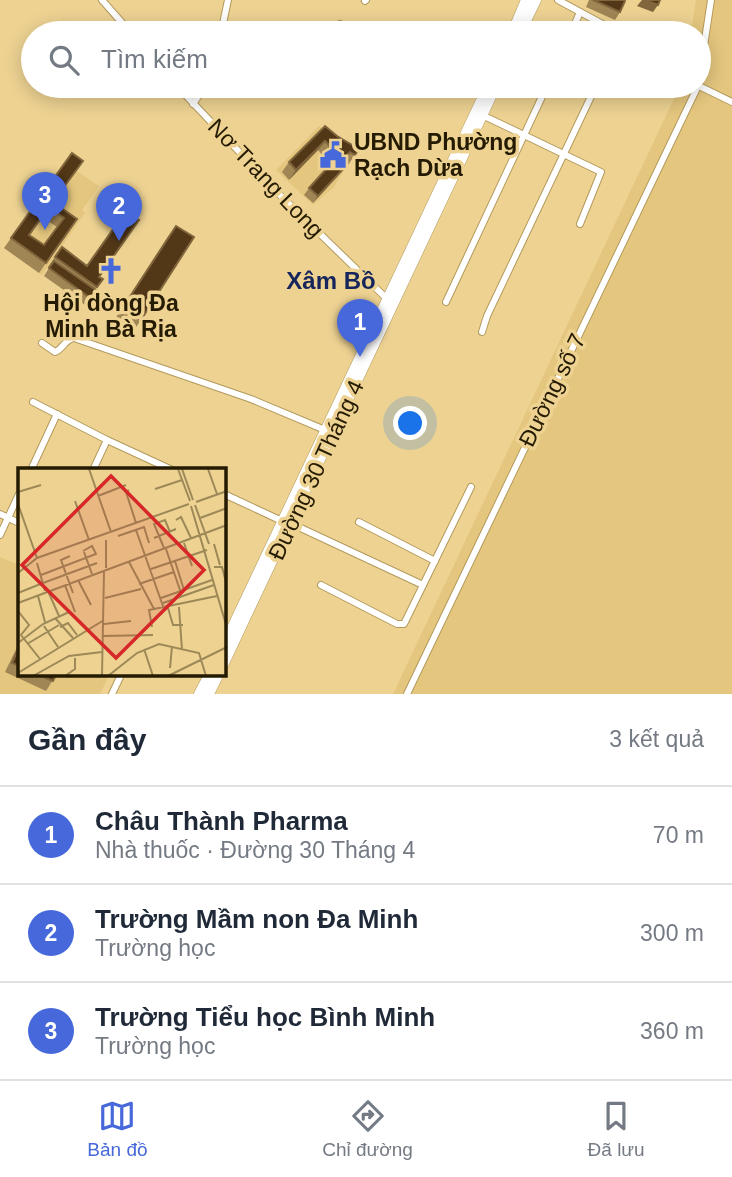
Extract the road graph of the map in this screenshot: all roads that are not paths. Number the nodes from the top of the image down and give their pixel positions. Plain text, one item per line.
1 (102, 0) edge
2 (228, 0) edge
3 (526, 0) edge
4 (536, 0) edge
5 (558, 0) edge
6 (711, 0) edge
7 (580, 12) junction
8 (120, 21) edge
9 (224, 21) edge
10 (517, 21) edge
11 (526, 21) edge
12 (576, 21) edge
13 (597, 21) edge
14 (708, 21) edge
15 (711, 92) edge
16 (188, 98) edge
17 (197, 98) edge
18 (481, 98) edge
19 (488, 98) edge
20 (541, 98) edge
21 (590, 98) edge
22 (692, 98) edge
23 (732, 102) edge
24 (193, 104) junction
25 (479, 113) junction
26 (524, 136) junction
27 (564, 153) junction
28 (580, 225) dead end
29 (391, 300) junction
30 (446, 302) dead end
31 (384, 315) junction
32 (482, 332) dead end
33 (42, 343) dead end
34 (33, 402) dead end
35 (57, 414) junction
36 (325, 430) junction
37 (107, 440) junction
38 (155, 467) edge
39 (32, 468) edge
40 (94, 468) edge
41 (471, 487) dead end
42 (226, 495) edge
43 (18, 496) edge
44 (0, 514) edge
45 (8, 518) junction
46 (286, 522) junction
47 (359, 522) dead end
48 (18, 523) edge
49 (0, 536) edge
50 (435, 561) junction
51 (321, 585) dead end
52 (424, 585) junction
53 (229, 624) edge
54 (226, 658) edge
55 (121, 676) edge
56 (208, 676) edge
57 (218, 676) edge
58 (112, 694) edge
59 (199, 694) edge
60 (209, 694) edge
61 (407, 694) edge

1 - 8 street
2 - 9 street
3 - 10 main road
4 - 11 main road
5 - 7 street
6 - 14 street
7 - 12 street
7 - 13 street
15 - 23 street
16 - 24 street, Nơ Trang Long
17 - 24 street
18 - 25 main road, Đường 30 Tháng 4
19 - 25 main road, Đường 30 Tháng 4
20 - 26 street
21 - 27 street
22 - 61 street, Đường số 7
24 - 29 street, Nơ Trang Long
25 - 26 street
25 - 29 main road, Đường 30 Tháng 4
26 - 27 street
26 - 30 street
27 - 28 street
27 - 32 street
29 - 31 main road, Đường 30 Tháng 4
31 - 36 main road, Đường 30 Tháng 4
31 - 46 main road, Đường 30 Tháng 4
33 - 36 street
34 - 35 street
35 - 37 street
35 - 39 street
36 - 46 main road, Đường 30 Tháng 4
37 - 38 street
37 - 40 street
41 - 50 street
42 - 46 street
43 - 45 street
44 - 45 street
45 - 48 street
45 - 49 street
46 - 52 street
46 - 53 main road, Đường 30 Tháng 4
46 - 54 main road, Đường 30 Tháng 4
47 - 50 street
50 - 52 street
51 - 52 street
55 - 58 street
56 - 59 main road
57 - 60 main road

